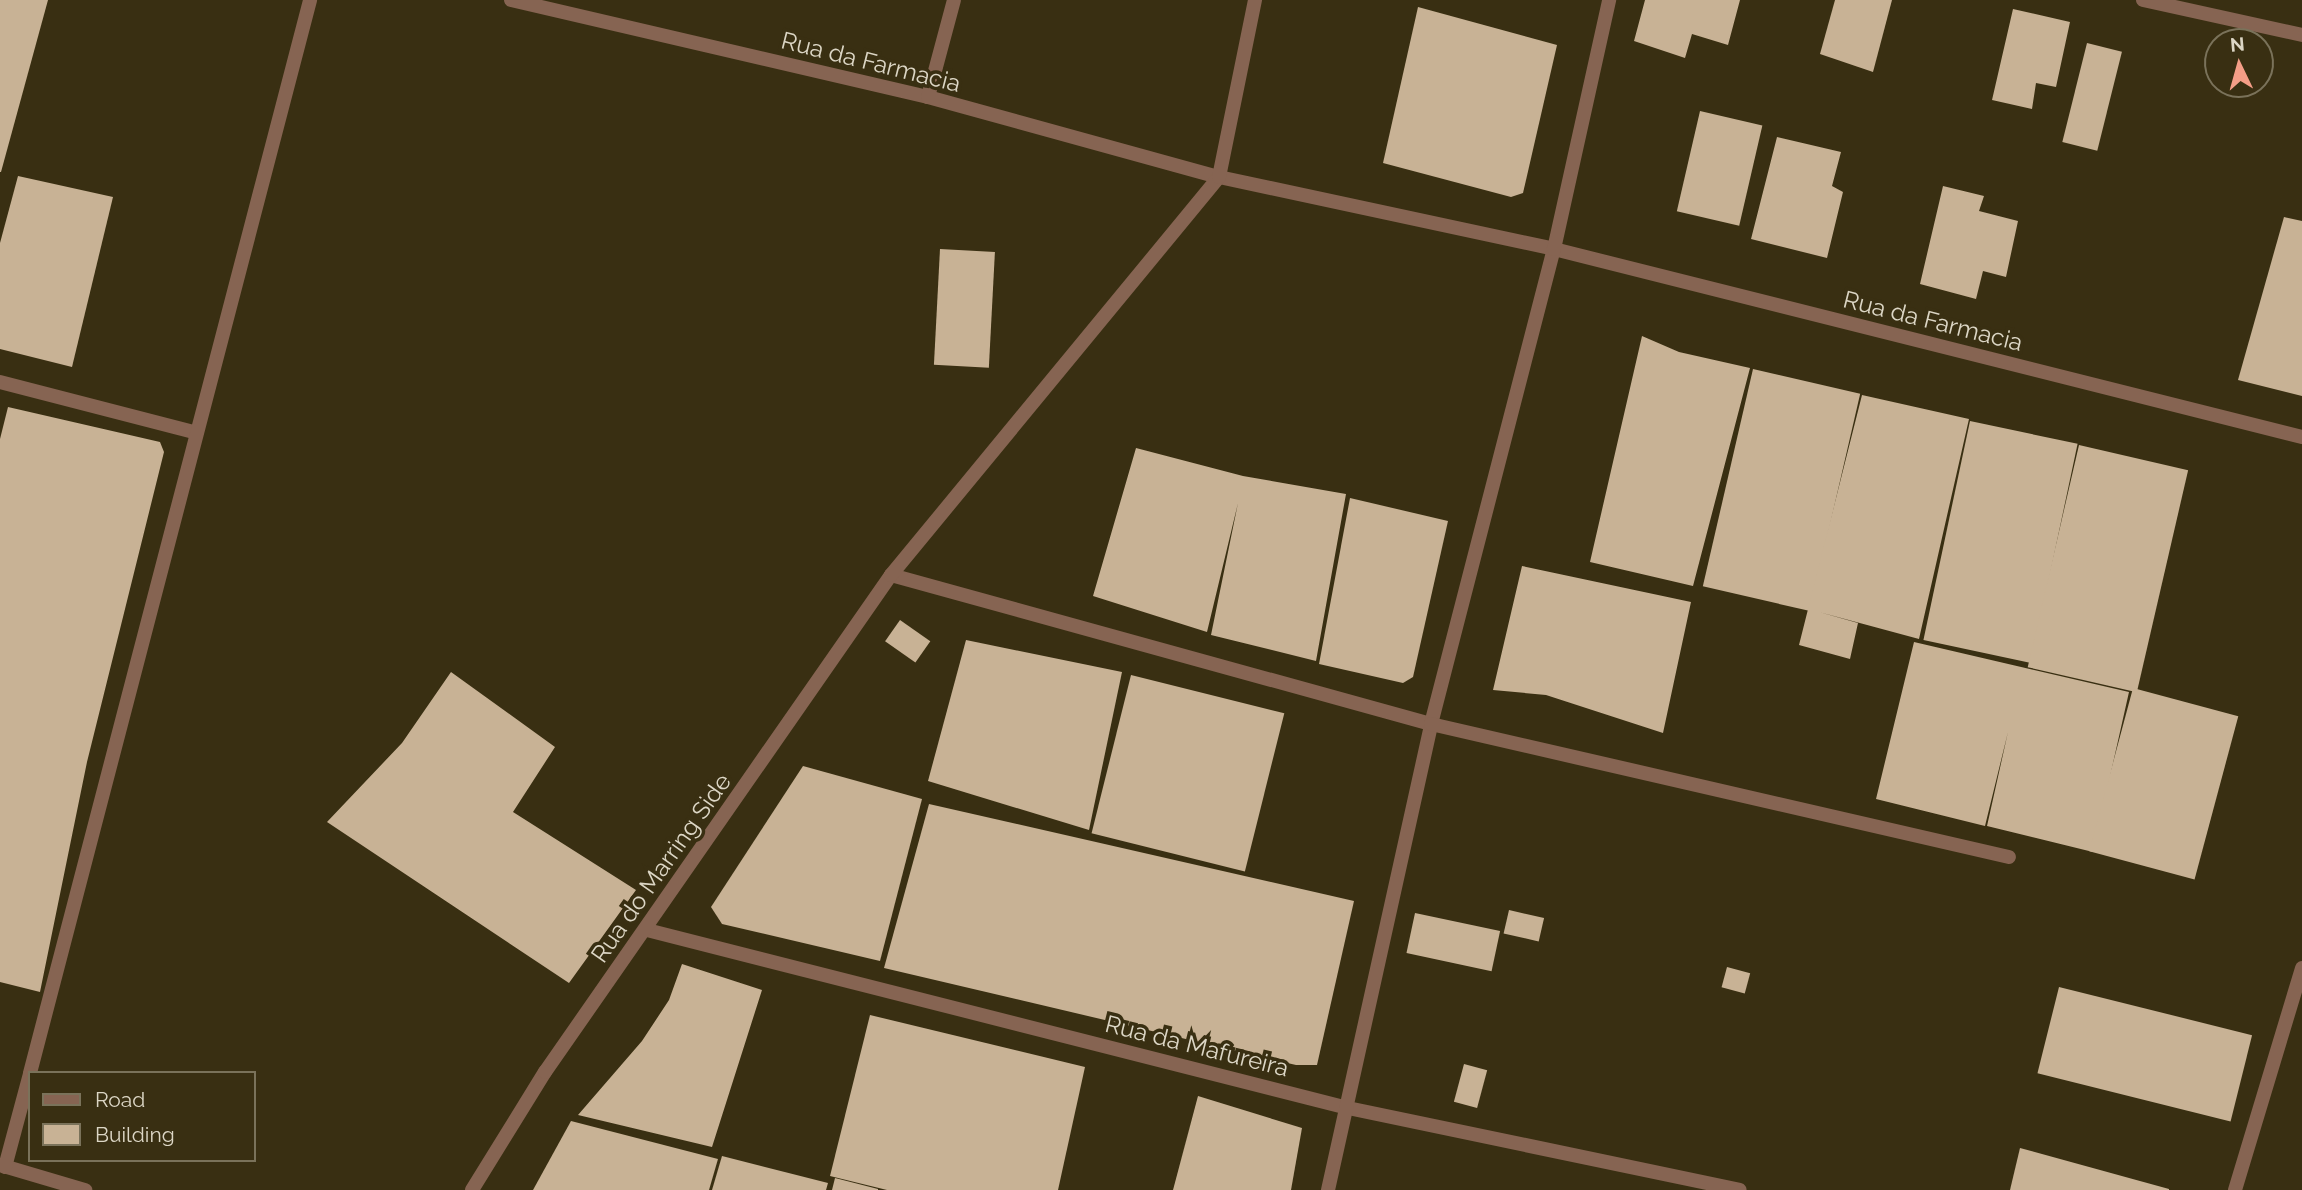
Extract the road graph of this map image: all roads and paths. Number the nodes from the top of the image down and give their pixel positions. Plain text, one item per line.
1 (310, 0) edge
2 (511, 0) edge
3 (954, 0) edge
4 (1255, 0) edge
5 (1609, 0) edge
6 (2143, 0) edge
7 (2302, 35) edge
8 (928, 97) junction
9 (1219, 177) junction
10 (1554, 249) junction
11 (0, 382) edge
12 (197, 433) junction
13 (2302, 437) edge
14 (891, 575) junction
15 (1431, 724) junction
16 (2009, 857) dead end
17 (647, 930) junction
18 (2302, 968) edge
19 (31, 1071) edge
20 (28, 1080) edge
21 (1349, 1108) junction
22 (3, 1166) edge
23 (85, 1190) edge
24 (472, 1190) edge
25 (1328, 1190) edge
26 (1740, 1190) edge
27 (2235, 1190) edge

1 - 12 street
2 - 8 street, Rua da Farmacia
3 - 8 street
4 - 9 street
5 - 10 street
6 - 7 street
8 - 9 street, Rua da Farmacia
9 - 10 street, Rua da Farmacia
9 - 14 street, Rua do Marring Side
10 - 13 street, Rua da Farmacia
10 - 15 street
11 - 12 street
12 - 19 street
14 - 15 street
14 - 17 street, Rua do Marring Side
15 - 16 street
15 - 21 street
17 - 21 street, Rua da Mafureira
17 - 24 street, Rua do Marring Side
18 - 27 street
20 - 22 street
21 - 25 street
21 - 26 street, Rua da Mafureira
22 - 23 street

